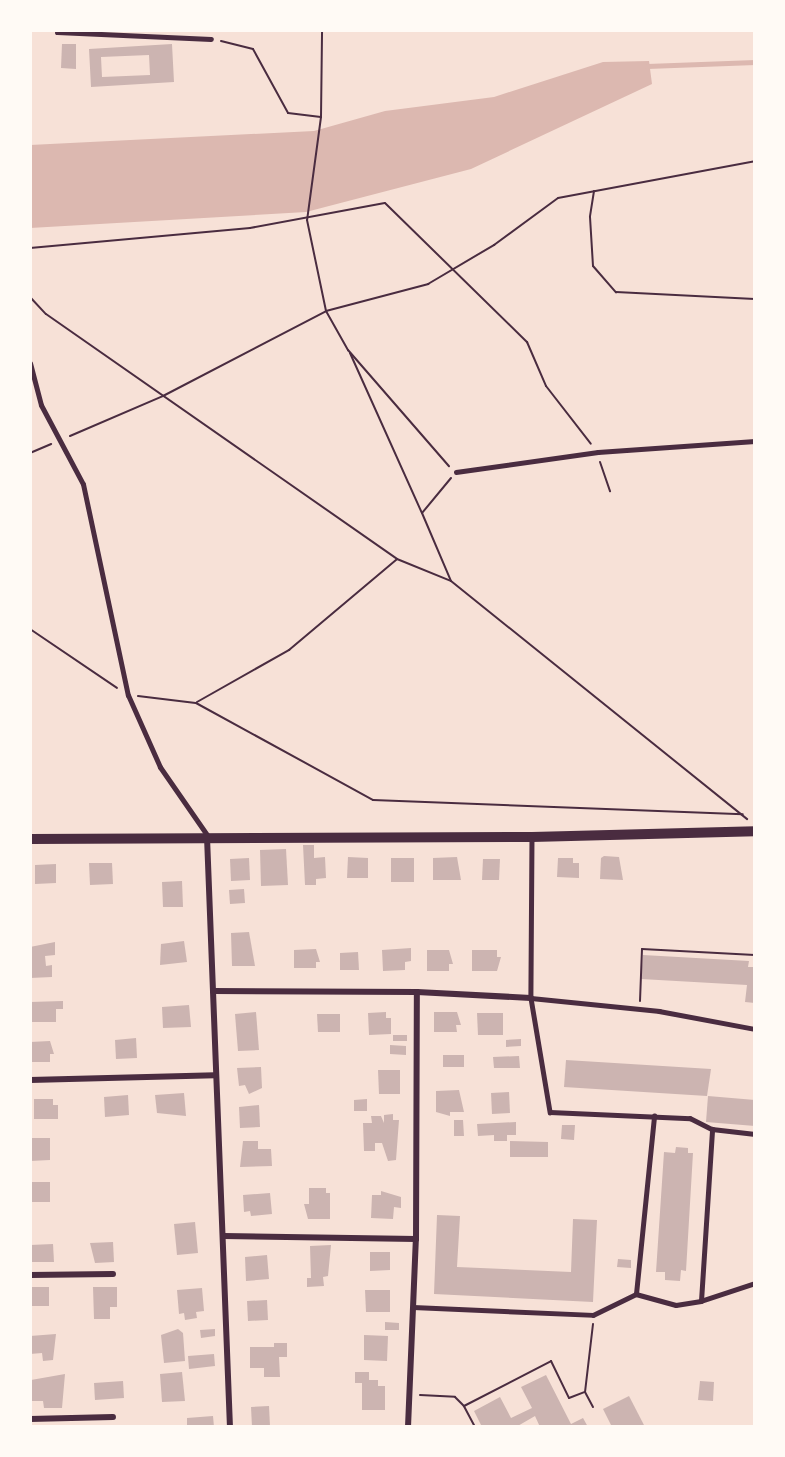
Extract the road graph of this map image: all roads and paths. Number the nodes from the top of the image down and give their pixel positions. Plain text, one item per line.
1 (34, 30) edge
2 (206, 30) edge
3 (322, 30) edge
4 (57, 32) joint
5 (211, 39) junction
6 (321, 117) junction
7 (755, 161) edge
8 (594, 192) junction
9 (307, 220) junction
10 (30, 248) edge
11 (453, 269) junction
12 (30, 297) edge
13 (755, 299) edge
14 (326, 311) junction
15 (348, 350) junction
16 (30, 363) edge
17 (163, 396) junction
18 (60, 441) junction
19 (755, 441) edge
20 (597, 452) junction
21 (30, 453) edge
22 (456, 472) junction
23 (610, 491) dead end
24 (422, 513) junction
25 (397, 559) junction
26 (452, 582) junction
27 (30, 629) edge
28 (128, 695) junction
29 (196, 703) junction
30 (744, 813) junction
31 (755, 831) edge
32 (207, 835) junction
33 (532, 837) junction
34 (30, 839) edge
35 (755, 955) edge
36 (213, 991) junction
37 (417, 992) junction
38 (531, 998) junction
39 (639, 1009) junction
40 (755, 1029) edge
41 (215, 1075) junction
42 (30, 1080) edge
43 (654, 1116) junction
44 (712, 1129) junction
45 (755, 1134) edge
46 (224, 1236) junction
47 (416, 1239) junction
48 (113, 1274) dead end
49 (30, 1275) edge
50 (755, 1283) edge
51 (636, 1294) junction
52 (701, 1301) junction
53 (413, 1307) junction
54 (593, 1316) junction
55 (585, 1392) junction
56 (409, 1395) junction
57 (464, 1406) junction
58 (593, 1407) dead end
59 (113, 1417) dead end
60 (30, 1419) edge
61 (231, 1427) edge
62 (408, 1427) edge
63 (475, 1427) edge

1 - 4 path
2 - 5 street
3 - 6 path
4 - 5 street
5 - 6 path
6 - 9 path
7 - 8 path
8 - 11 path
8 - 13 path
9 - 10 path
9 - 11 path
9 - 14 path
11 - 14 path
11 - 20 path
12 - 17 path
14 - 15 path
14 - 17 path
15 - 22 path
15 - 24 path
16 - 18 street
17 - 18 path
17 - 25 path
18 - 21 path
18 - 28 street
19 - 20 lane
20 - 22 lane
20 - 23 path
22 - 24 path
24 - 26 path
25 - 26 path
25 - 29 path
26 - 30 path
27 - 28 path
28 - 29 path
28 - 32 street
29 - 30 path
30 - 31 path
31 - 33 street
32 - 33 street
32 - 34 street
32 - 36 street
33 - 38 lane
35 - 39 path
36 - 37 street
36 - 41 street
37 - 38 street
37 - 47 street
38 - 39 lane
38 - 43 lane
39 - 40 lane
41 - 42 street
41 - 46 street
43 - 44 lane
43 - 51 lane
44 - 45 lane
44 - 52 lane
46 - 47 street
46 - 61 street
47 - 53 street
48 - 49 street
50 - 52 lane
51 - 52 lane
51 - 54 lane
53 - 54 lane
53 - 56 street
54 - 55 path
55 - 57 path
55 - 58 path
56 - 57 path
56 - 62 street
57 - 63 path
59 - 60 street

